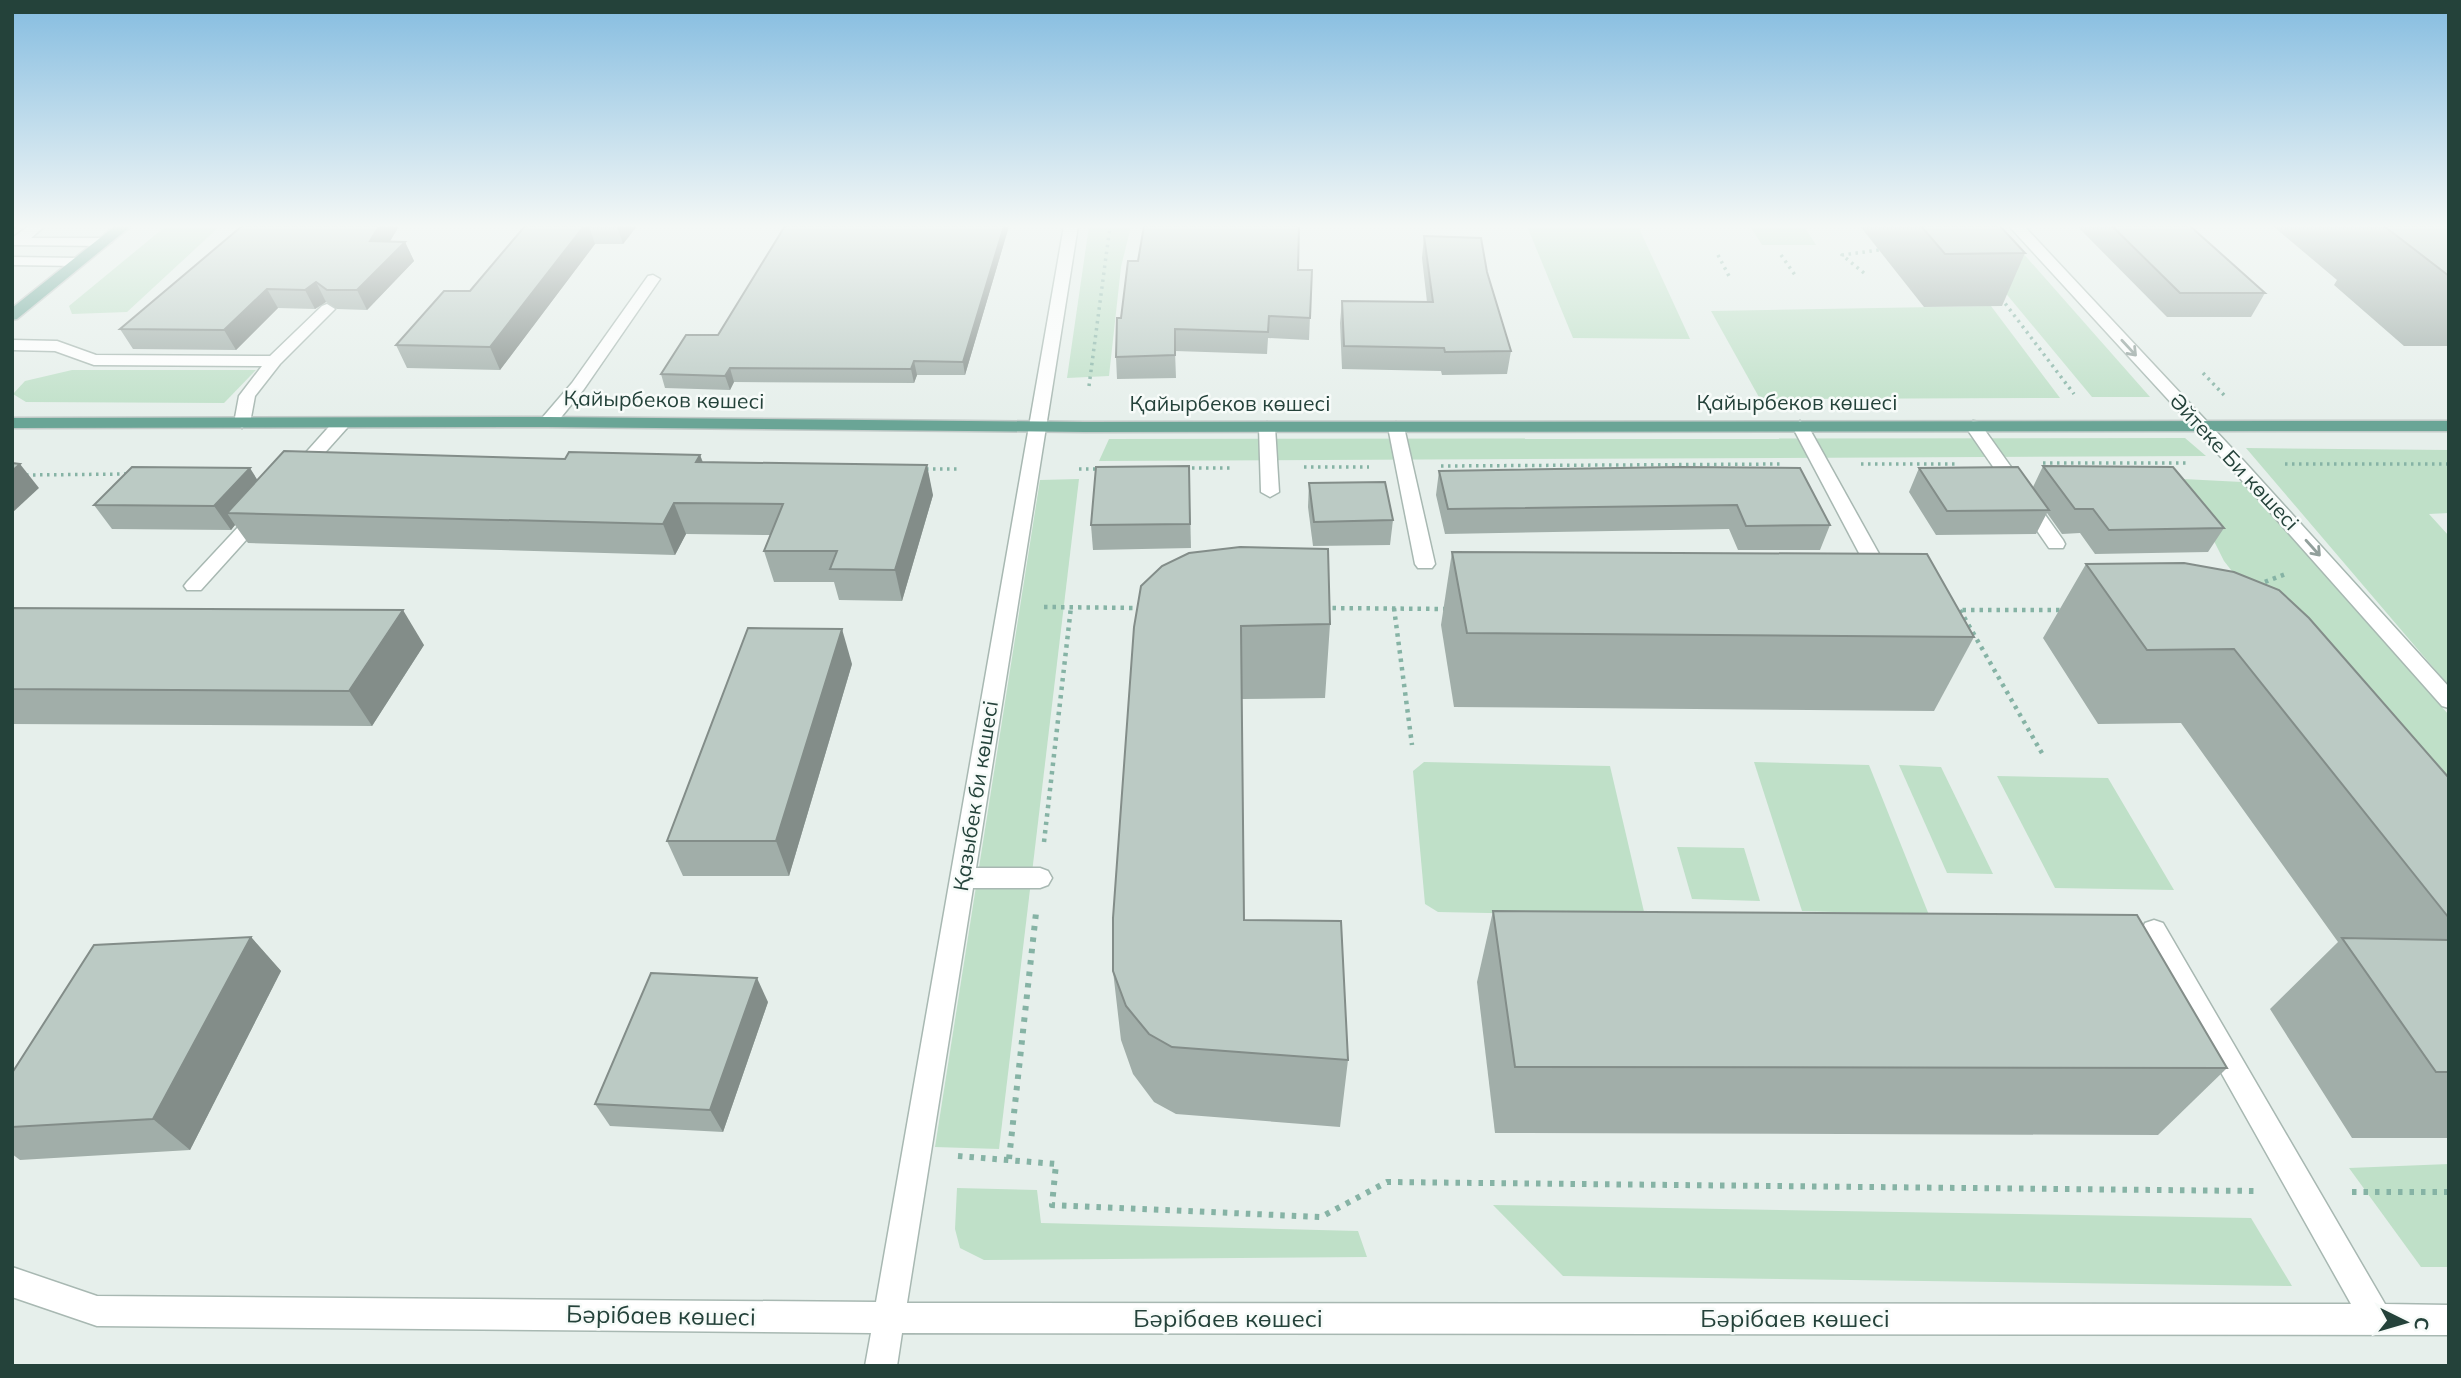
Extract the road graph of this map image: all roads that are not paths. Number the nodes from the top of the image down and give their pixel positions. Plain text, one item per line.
1 (44, 290) edge
2 (645, 290) edge
3 (1060, 290) edge
4 (2076, 290) edge
5 (327, 309) edge
6 (12, 316) edge
7 (12, 345) edge
8 (274, 361) junction
9 (548, 422) junction
10 (12, 423) edge
11 (242, 423) junction
12 (341, 424) junction
13 (2201, 425) junction
14 (1800, 426) junction
15 (1973, 426) junction
16 (2449, 426) edge
17 (1037, 427) junction
18 (1266, 427) junction
19 (1396, 427) junction
20 (1270, 492) dead end
21 (2056, 544) dead end
22 (1425, 564) dead end
23 (1878, 570) edge
24 (194, 586) dead end
25 (2449, 701) edge
26 (963, 878) junction
27 (1040, 878) dead end
28 (2154, 930) dead end
29 (12, 1282) edge
30 (890, 1318) junction
31 (2376, 1320) junction
32 (2449, 1320) edge
33 (881, 1366) edge

1 - 6 main road
2 - 9 street
3 - 17 street, Қазыбек би көшесі
4 -> 13 street, Әйтеке Би көшесі
5 - 8 street
7 - 8 street
8 - 11 street
9 - 12 main road, Қайырбеков көшесі
9 - 17 main road, Қайырбеков көшесі
10 - 11 main road, Қайырбеков көшесі
11 - 12 main road, Қайырбеков көшесі
12 - 24 street
13 - 15 main road, Қайырбеков көшесі
13 - 16 main road, Қайырбеков көшесі
13 -> 25 street, Әйтеке Би көшесі
14 - 15 main road, Қайырбеков көшесі
14 - 19 main road, Қайырбеков көшесі
14 - 23 street
15 - 21 street
17 - 18 main road, Қайырбеков көшесі
17 - 26 street, Қазыбек би көшесі
18 - 19 main road, Қайырбеков көшесі
18 - 20 street
19 - 22 street
26 - 27 street
26 - 30 street, Қазыбек би көшесі
28 - 31 street
29 - 30 street, Бәрібаев көшесі
30 - 31 street, Бәрібаев көшесі
30 - 33 street, Қазыбек би көшесі
31 - 32 street, Бәрібаев көшесі

